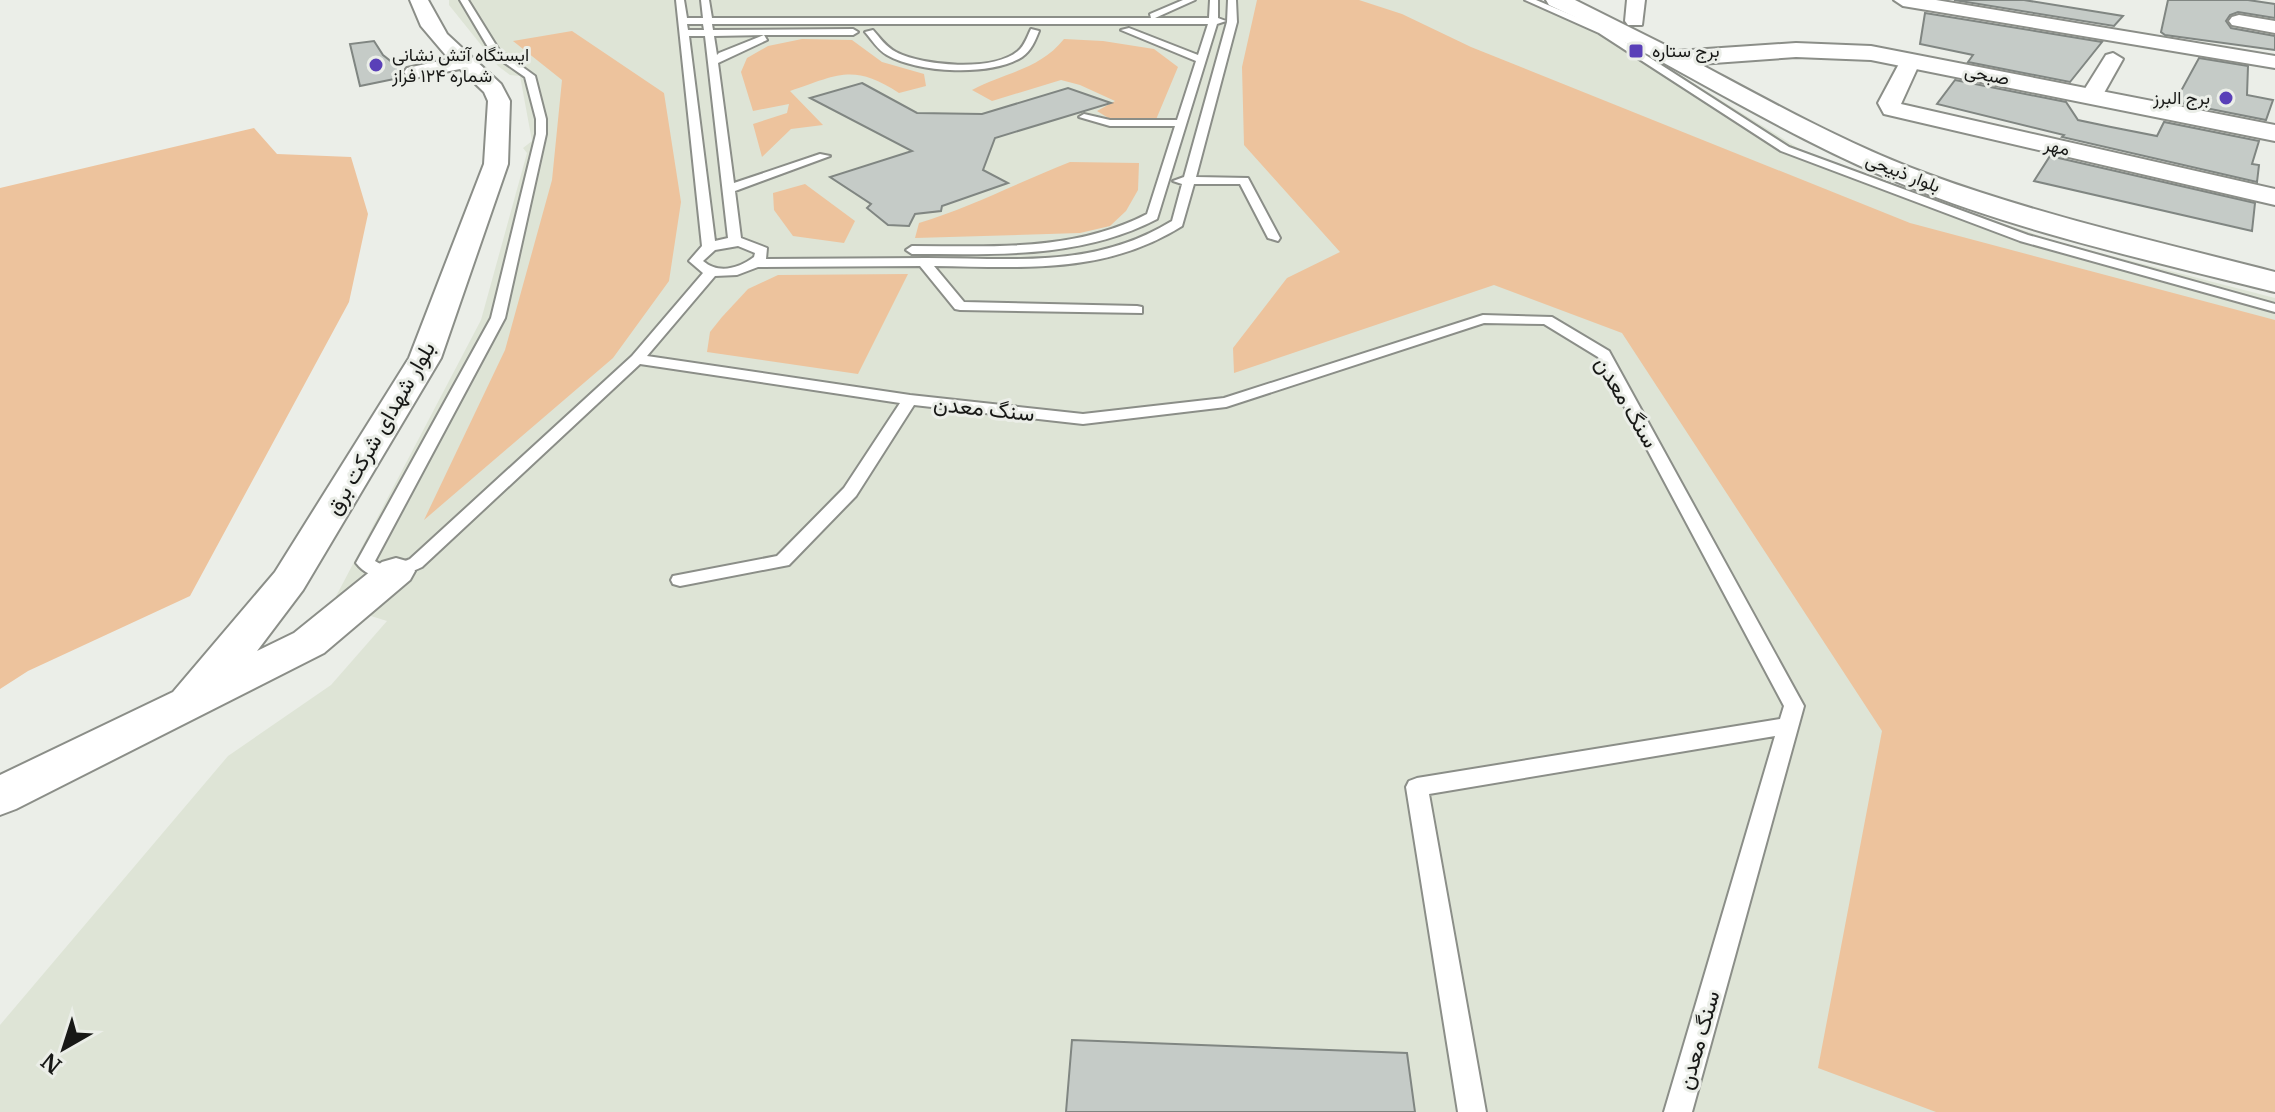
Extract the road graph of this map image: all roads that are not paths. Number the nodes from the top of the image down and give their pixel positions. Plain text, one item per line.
1 (419, 0) edge
2 (464, 0) edge
3 (680, 0) edge
4 (705, 0) edge
5 (1191, 0) edge
6 (1214, 0) edge
7 (1232, 0) edge
8 (1529, 0) edge
9 (1557, 0) edge
10 (1586, 0) edge
11 (1903, 0) edge
12 (1636, 11) edge
13 (707, 20) junction
14 (1137, 21) junction
15 (2239, 21) dead end
16 (1212, 25) junction
17 (1231, 26) junction
18 (683, 27) junction
19 (2275, 27) edge
20 (1126, 30) junction
21 (1034, 31) junction
22 (870, 32) junction
23 (710, 33) junction
24 (779, 33) junction
25 (1683, 58) junction
26 (2113, 59) dead end
27 (1201, 60) junction
28 (1911, 60) junction
29 (466, 62) junction
30 (713, 62) junction
31 (2275, 62) edge
32 (414, 72) dead end
33 (2092, 95) junction
34 (1084, 117) dead end
35 (1182, 123) junction
36 (2275, 133) edge
37 (824, 156) dead end
38 (1165, 180) junction
39 (1189, 181) junction
40 (729, 189) junction
41 (2275, 197) edge
42 (1274, 238) dead end
43 (735, 242) junction
44 (709, 247) junction
45 (925, 256) junction
46 (759, 257) junction
47 (2275, 266) edge
48 (711, 272) junction
49 (2275, 282) edge
50 (2275, 308) edge
51 (1137, 310) dead end
52 (637, 359) junction
53 (910, 400) junction
54 (396, 571) junction
55 (680, 580) dead end
56 (186, 705) junction
57 (1788, 726) junction
58 (0, 796) edge
59 (1472, 1112) edge
60 (1678, 1112) edge

1 - 29 street, بلوار شهدای شرکت برق
2 - 54 lane
3 - 18 lane
4 - 13 lane
5 - 14 lane
6 - 16 lane
7 - 17 lane
8 - 50 lane
9 - 25 main road, بلوار ذبیحی
10 - 12 main road, بلوار ذبیحی
11 - 31 street
12 - 25 main road, بلوار ذبیحی
13 - 14 lane
13 - 18 lane
13 - 23 lane
14 - 16 lane
15 - 19 street
16 - 17 lane
16 - 20 lane
16 - 27 lane
17 - 39 lane
18 - 23 lane
18 - 44 lane
20 - 21 lane
20 - 27 lane
21 - 22 lane
21 - 22 lane
22 - 24 lane
23 - 24 lane
23 - 30 lane
24 - 30 lane
25 - 28 main road, صبحی
25 - 47 main road, بلوار ذبیحی
25 - 49 main road, بلوار ذبیحی
26 - 33 street
27 - 35 lane
28 - 33 main road, صبحی
28 - 41 street, مهر
29 - 32 street
29 - 56 street, بلوار شهدای شرکت برق
30 - 40 lane
33 - 36 main road, صبحی
34 - 35 lane
35 - 38 lane
37 - 40 lane
38 - 39 lane
38 - 45 lane
39 - 42 lane
39 - 45 lane
40 - 43 lane
43 - 44 lane
43 - 46 lane
44 - 48 lane
45 - 46 lane
45 - 51 lane
46 - 48 lane
48 - 52 lane
52 - 53 lane, سنگ معدن
52 - 54 lane
53 - 55 lane, سنگ معدن
53 - 57 lane, سنگ معدن
54 - 56 street
56 - 58 street
57 - 59 lane
57 - 60 lane, سنگ معدن

